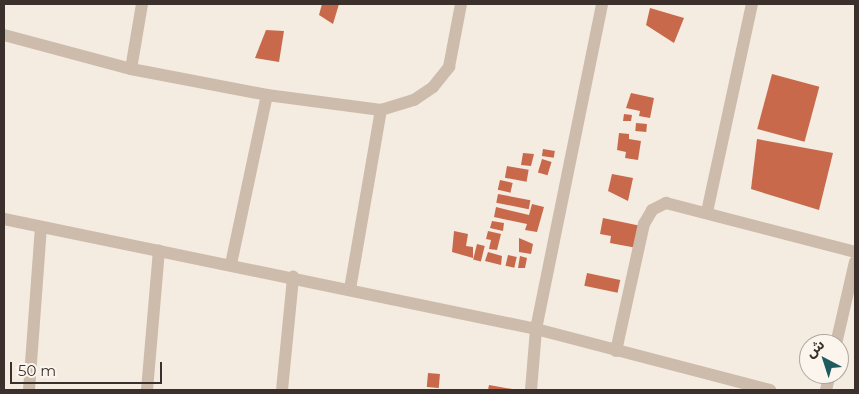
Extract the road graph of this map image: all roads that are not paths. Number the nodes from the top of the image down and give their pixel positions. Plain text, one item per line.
1 (142, 4) edge
2 (461, 4) edge
3 (602, 4) edge
4 (752, 4) edge
5 (4, 35) edge
6 (131, 69) junction
7 (267, 95) junction
8 (382, 110) junction
9 (707, 212) junction
10 (4, 218) edge
11 (42, 228) junction
12 (159, 251) junction
13 (855, 252) edge
14 (855, 262) edge
15 (230, 264) junction
16 (293, 277) junction
17 (350, 289) junction
18 (536, 329) junction
19 (838, 334) edge
20 (616, 351) junction
21 (29, 390) edge
22 (148, 390) edge
23 (282, 390) edge
24 (532, 390) edge
25 (770, 390) edge

1 - 6 street
2 - 8 street
3 - 18 street
4 - 9 street
5 - 6 street
6 - 7 street
7 - 8 street
7 - 15 street
8 - 17 street
9 - 13 street
9 - 20 street
10 - 11 street
11 - 12 street
11 - 21 street
12 - 15 street
12 - 22 street
14 - 19 street
15 - 16 street
16 - 17 street
16 - 23 street
17 - 18 street
18 - 20 street
18 - 24 street
20 - 25 street

